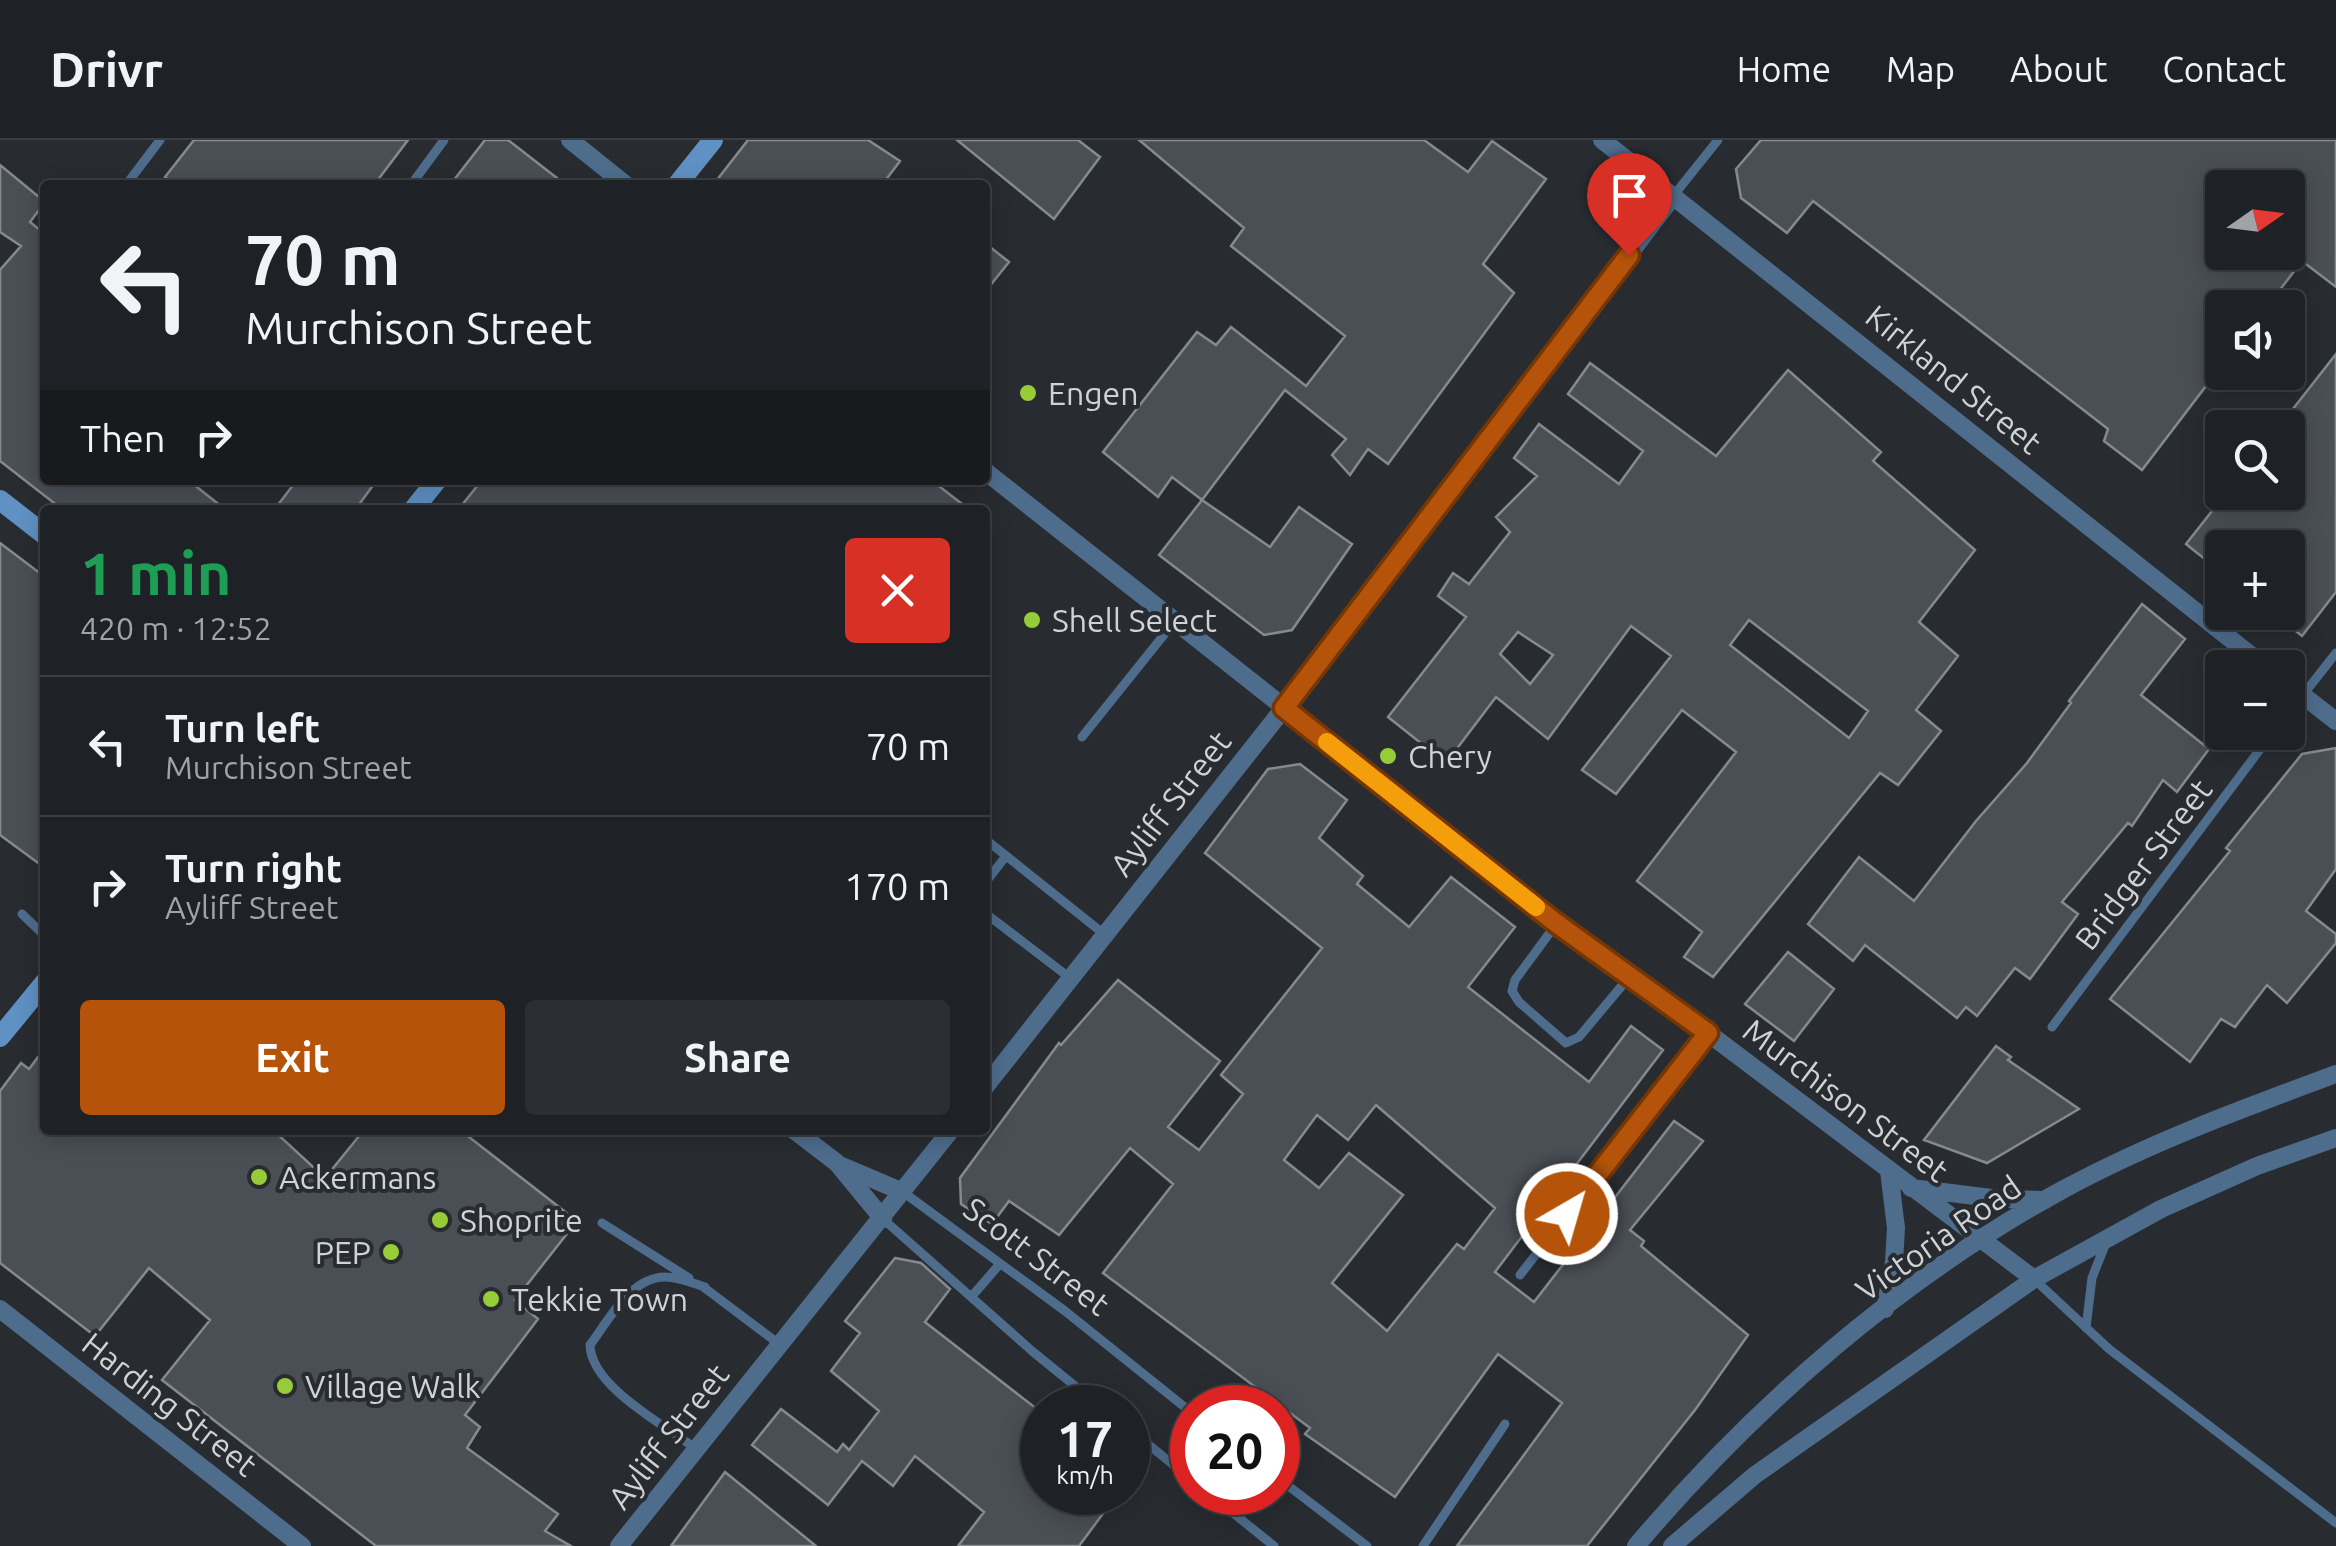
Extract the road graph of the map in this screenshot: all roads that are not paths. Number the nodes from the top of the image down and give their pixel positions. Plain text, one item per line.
1 (160, 140) edge
2 (444, 140) edge
3 (570, 140) edge
4 (713, 140) edge
5 (1602, 140) edge
6 (1718, 140) edge
7 (130, 180) edge
8 (416, 180) edge
9 (620, 180) edge
10 (681, 180) edge
11 (1674, 195) junction
12 (990, 474) edge
13 (434, 485) edge
14 (0, 500) edge
15 (417, 505) edge
16 (40, 531) edge
17 (1175, 622) junction
18 (2244, 650) edge
19 (2336, 653) edge
20 (2305, 680) edge
21 (2305, 697) edge
22 (1284, 708) junction
23 (2336, 721) edge
24 (1082, 737) dead end
25 (2260, 750) edge
26 (990, 843) edge
27 (1006, 856) junction
28 (990, 877) edge
29 (22, 914) dead end
30 (990, 917) edge
31 (1556, 923) junction
32 (40, 931) edge
33 (1104, 934) junction
34 (1630, 976) junction
35 (1070, 978) junction
36 (40, 988) edge
37 (2052, 1026) dead end
38 (1708, 1033) junction
39 (0, 1037) edge
40 (2336, 1074) edge
41 (990, 1080) edge
42 (800, 1135) edge
43 (947, 1135) edge
44 (2336, 1138) edge
45 (837, 1164) junction
46 (1889, 1171) junction
47 (1911, 1188) junction
48 (902, 1192) junction
49 (2046, 1200) junction
50 (883, 1219) junction
51 (602, 1223) dead end
52 (2108, 1238) junction
53 (1979, 1239) junction
54 (998, 1265) junction
55 (1520, 1275) dead end
56 (2034, 1279) junction
57 (704, 1288) junction
58 (972, 1296) junction
59 (1884, 1309) junction
60 (1, 1312) edge
61 (2086, 1328) junction
62 (779, 1344) junction
63 (1075, 1385) edge
64 (1170, 1396) edge
65 (1505, 1424) dead end
66 (1150, 1446) edge
67 (696, 1448) junction
68 (1170, 1462) edge
69 (1300, 1495) edge
70 (1236, 1515) edge
71 (2336, 1523) edge
72 (302, 1546) edge
73 (619, 1546) edge
74 (1274, 1546) edge
75 (1367, 1546) edge
76 (1423, 1546) edge
77 (1636, 1546) edge
78 (1672, 1546) edge

1 - 7 lane
2 - 8 lane
3 - 9 street
4 - 10 street
5 - 11 street, Kirkland Street
6 - 11 lane
11 - 18 street, Kirkland Street
11 - 22 street, Ayliff Street
12 - 17 street, Murchison Street
13 - 15 street
14 - 16 street
17 - 22 street, Murchison Street
17 - 24 lane
19 - 20 lane
21 - 23 street
22 - 31 street, Murchison Street
22 - 33 street, Ayliff Street
25 - 37 lane, Bridger Street
26 - 27 lane
27 - 28 lane
27 - 33 lane
29 - 32 lane
30 - 35 lane
31 - 34 street, Murchison Street
31 - 34 lane
33 - 35 street, Ayliff Street
34 - 38 street, Murchison Street
35 - 41 street, Ayliff Street
36 - 39 street
38 - 46 street, Murchison Street
38 - 55 lane
40 - 49 street, Victoria Road
42 - 45 street, Scott Street
43 - 48 street, Ayliff Street
44 - 52 street
45 - 48 street, Scott Street
45 - 50 street, Scott Street
46 - 47 street, Murchison Street
46 - 59 street
47 - 49 street
47 - 53 street, Murchison Street
48 - 50 street, Ayliff Street
48 - 54 lane, Scott Street
49 - 53 street, Victoria Road
50 - 58 lane, Scott Street
50 - 62 street, Ayliff Street
51 - 57 lane
52 - 56 street
52 - 61 lane
53 - 56 street, Murchison Street
53 - 59 street, Victoria Road
54 - 58 lane
54 - 64 lane, Scott Street
56 - 61 lane, Murchison Street
56 - 78 street
57 - 62 lane
57 - 67 lane
58 - 63 lane, Scott Street
59 - 77 street, Victoria Road
60 - 72 street, Harding Street
61 - 71 lane, Murchison Street
62 - 67 street, Ayliff Street
65 - 76 lane
66 - 68 lane
67 - 73 street, Ayliff Street
69 - 75 lane
70 - 74 lane

